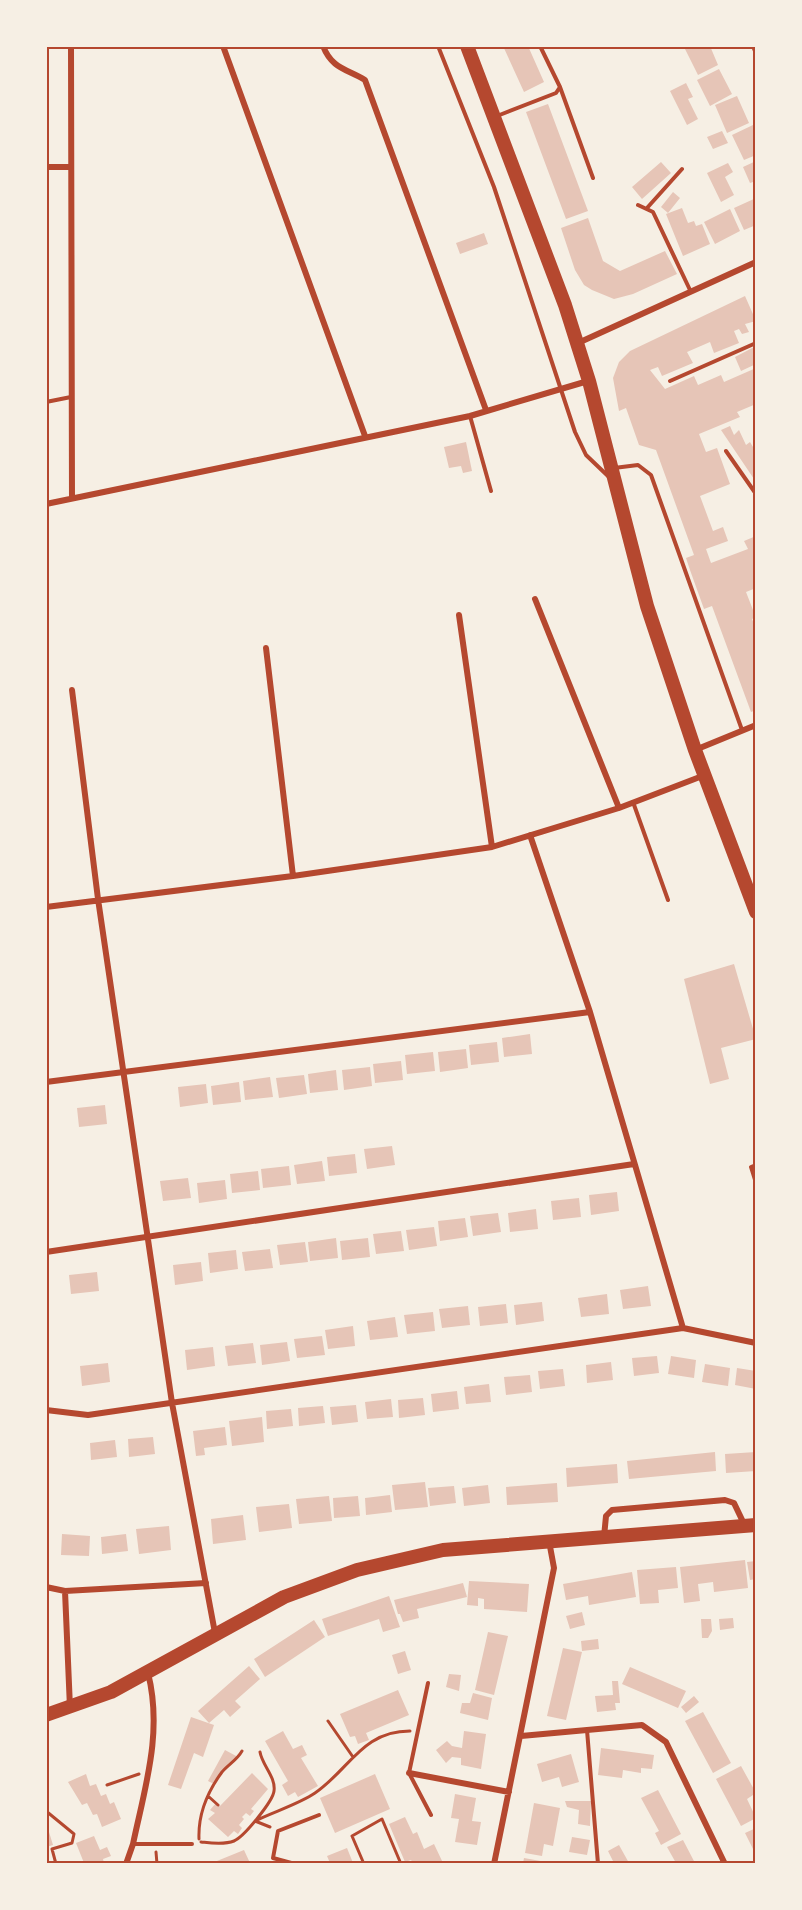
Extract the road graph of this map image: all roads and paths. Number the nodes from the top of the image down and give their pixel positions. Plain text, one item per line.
1 (71, 46) edge
2 (223, 46) edge
3 (322, 46) edge
4 (438, 46) edge
5 (467, 46) edge
6 (540, 46) edge
7 (753, 46) edge
8 (756, 51) edge
9 (560, 87) junction
10 (495, 116) junction
11 (46, 167) edge
12 (71, 167) junction
13 (682, 169) dead end
14 (593, 178) dead end
15 (638, 205) dead end
16 (647, 208) junction
17 (755, 264) edge
18 (690, 290) junction
19 (756, 343) edge
20 (577, 344) junction
21 (589, 381) junction
22 (670, 381) dead end
23 (563, 390) junction
24 (70, 397) junction
25 (46, 402) edge
26 (486, 410) junction
27 (470, 416) junction
28 (365, 436) junction
29 (726, 451) dead end
30 (612, 475) junction
31 (491, 491) dead end
32 (756, 494) edge
33 (72, 498) junction
34 (46, 504) edge
35 (535, 599) dead end
36 (459, 615) dead end
37 (266, 648) dead end
38 (72, 690) dead end
39 (756, 725) edge
40 (742, 730) junction
41 (695, 750) junction
42 (707, 775) junction
43 (633, 801) junction
44 (619, 808) junction
45 (530, 835) junction
46 (492, 847) junction
47 (293, 876) junction
48 (98, 899) junction
49 (669, 900) dead end
50 (46, 907) edge
51 (755, 912) edge
52 (590, 1012) junction
53 (124, 1073) junction
54 (46, 1082) edge
55 (634, 1164) junction
56 (756, 1165) edge
57 (756, 1183) edge
58 (147, 1239) junction
59 (46, 1252) edge
60 (683, 1329) junction
61 (756, 1343) edge
62 (172, 1403) junction
63 (46, 1410) edge
64 (750, 1525) edge
65 (604, 1537) junction
66 (549, 1541) junction
67 (206, 1583) junction
68 (46, 1587) edge
69 (65, 1592) junction
70 (215, 1634) junction
71 (147, 1673) junction
72 (428, 1683) dead end
73 (70, 1708) junction
74 (46, 1715) edge
75 (328, 1721) dead end
76 (587, 1730) junction
77 (418, 1731) junction
78 (521, 1736) junction
79 (242, 1751) dead end
80 (260, 1752) dead end
81 (353, 1758) junction
82 (148, 1773) junction
83 (409, 1773) junction
84 (107, 1785) dead end
85 (509, 1792) junction
86 (208, 1796) junction
87 (218, 1805) dead end
88 (46, 1811) edge
89 (319, 1815) dead end
90 (431, 1815) dead end
91 (255, 1821) junction
92 (278, 1831) junction
93 (200, 1841) junction
94 (133, 1844) junction
95 (192, 1844) joint
96 (56, 1863) edge
97 (126, 1863) edge
98 (295, 1863) edge
99 (364, 1863) edge
100 (401, 1863) edge
101 (494, 1863) edge
102 (598, 1863) edge
103 (725, 1863) edge

1 - 12 street
2 - 28 street
3 - 26 street
4 - 23 lane
5 - 10 main road
6 - 9 lane
7 - 8 street
9 - 10 lane
9 - 14 lane
10 - 20 main road
11 - 12 street
12 - 24 street
13 - 16 lane
15 - 16 lane
16 - 18 lane
17 - 18 street
18 - 20 street
19 - 22 lane
20 - 21 main road
21 - 23 street
21 - 30 main road
23 - 26 street
23 - 30 lane
24 - 25 lane
24 - 33 street
26 - 27 street
27 - 28 street
27 - 31 lane
28 - 33 street
29 - 32 lane
30 - 40 lane
30 - 41 main road
33 - 34 street
35 - 44 street
36 - 46 street
37 - 47 street
38 - 48 street
39 - 40 street
40 - 41 street
41 - 42 main road
42 - 43 street
42 - 51 main road
43 - 44 street
43 - 49 lane
44 - 45 street
45 - 46 street
45 - 52 street
46 - 47 street
47 - 48 street
48 - 50 street
48 - 53 street
52 - 53 street
52 - 55 street
53 - 54 street
53 - 58 street
55 - 58 street
55 - 60 street
56 - 57 lane
58 - 59 street
58 - 62 street
60 - 61 street
60 - 62 street
62 - 63 street
62 - 67 street
64 - 65 main road
64 - 65 street
65 - 66 main road
66 - 70 main road
66 - 78 street
67 - 69 street
67 - 70 street
68 - 69 street
69 - 73 street
70 - 71 main road
71 - 73 main road
71 - 82 street
72 - 77 lane
73 - 74 main road
75 - 81 path
76 - 78 street
76 - 102 lane
76 - 103 street
77 - 81 path
77 - 83 lane
78 - 85 street
79 - 86 path
80 - 91 path
81 - 91 path
82 - 84 path
82 - 94 street
83 - 85 street
83 - 90 lane
85 - 101 street
86 - 87 path
86 - 93 path
88 - 96 path
89 - 92 lane
91 - 92 path
91 - 93 path
92 - 98 lane
93 - 95 path
94 - 95 lane
94 - 97 street
99 - 100 path

